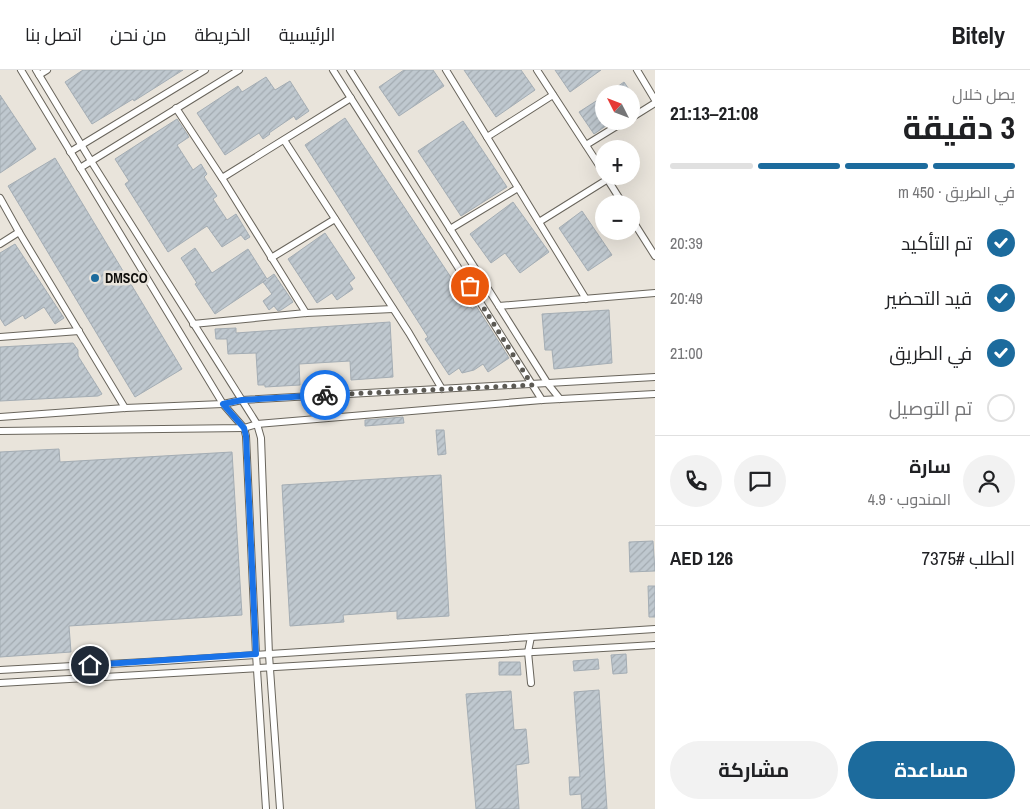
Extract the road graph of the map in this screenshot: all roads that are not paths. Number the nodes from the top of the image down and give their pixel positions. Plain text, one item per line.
1 (21, 70) edge
2 (47, 70) edge
3 (205, 70) edge
4 (239, 70) edge
5 (333, 70) edge
6 (350, 70) edge
7 (446, 70) edge
8 (537, 70) edge
9 (636, 70) edge
10 (37, 72) edge
11 (553, 95) junction
12 (351, 98) junction
13 (655, 102) edge
14 (176, 108) junction
15 (640, 112) edge
16 (610, 130) edge
17 (487, 137) junction
18 (284, 140) junction
19 (586, 145) junction
20 (82, 146) junction
21 (70, 152) junction
22 (595, 159) edge
23 (91, 161) junction
24 (80, 168) junction
25 (222, 178) junction
26 (595, 184) edge
27 (518, 188) junction
28 (0, 198) edge
29 (335, 219) junction
30 (539, 222) junction
31 (450, 229) junction
32 (19, 232) junction
33 (640, 232) edge
34 (0, 244) edge
35 (655, 256) edge
36 (271, 258) junction
37 (655, 293) edge
38 (586, 298) junction
39 (499, 306) junction
40 (393, 309) junction
41 (306, 313) junction
42 (193, 324) junction
43 (79, 331) junction
44 (0, 337) edge
45 (655, 377) edge
46 (548, 384) junction
47 (532, 385) junction
48 (442, 389) junction
49 (655, 394) edge
50 (560, 399) junction
51 (242, 400) junction
52 (542, 400) junction
53 (223, 404) junction
54 (125, 408) junction
55 (0, 417) edge
56 (257, 424) junction
57 (244, 428) junction
58 (0, 431) edge
59 (655, 629) edge
60 (531, 638) junction
61 (655, 645) edge
62 (528, 652) junction
63 (256, 654) junction
64 (269, 654) junction
65 (258, 667) junction
66 (271, 667) junction
67 (0, 670) edge
68 (0, 682) edge
69 (531, 683) dead end
70 (266, 809) edge
71 (280, 809) edge

1 - 21 street
2 - 10 street
3 - 20 street
4 - 14 street
5 - 12 street
6 - 31 street
7 - 17 street
8 - 11 street
9 - 13 street
10 - 20 street
11 - 17 street
11 - 19 street
12 - 18 street
12 - 47 street
13 - 15 street
14 - 23 street
14 - 25 street
16 - 19 street
17 - 27 street
18 - 25 street
18 - 29 street
19 - 22 street
20 - 21 street
20 - 23 street
21 - 24 street
23 - 24 street
23 - 42 street
24 - 53 street
25 - 36 street
26 - 30 street
27 - 30 street
27 - 31 street
28 - 32 street
29 - 36 street
29 - 40 street
30 - 38 street
31 - 39 street
32 - 34 street
32 - 43 street
33 - 35 street
36 - 41 street
37 - 38 street
38 - 39 street
39 - 46 street
40 - 41 street
40 - 48 street
41 - 42 street
42 - 51 street
43 - 44 street
43 - 54 street
45 - 46 street
46 - 47 street
46 - 50 street
47 - 48 street
47 - 52 street
48 - 51 street
49 - 50 street
50 - 52 street
51 - 53 street
51 - 56 street
52 - 56 street
53 - 54 street
53 - 57 street
54 - 55 street
56 - 57 street
56 - 64 street
57 - 58 street
57 - 63 street
59 - 60 street
60 - 62 street
60 - 64 street
61 - 62 street
62 - 66 street
62 - 69 street
63 - 64 street
63 - 65 street
63 - 67 street
64 - 66 street
65 - 66 street
65 - 68 street
65 - 70 street
66 - 71 street

